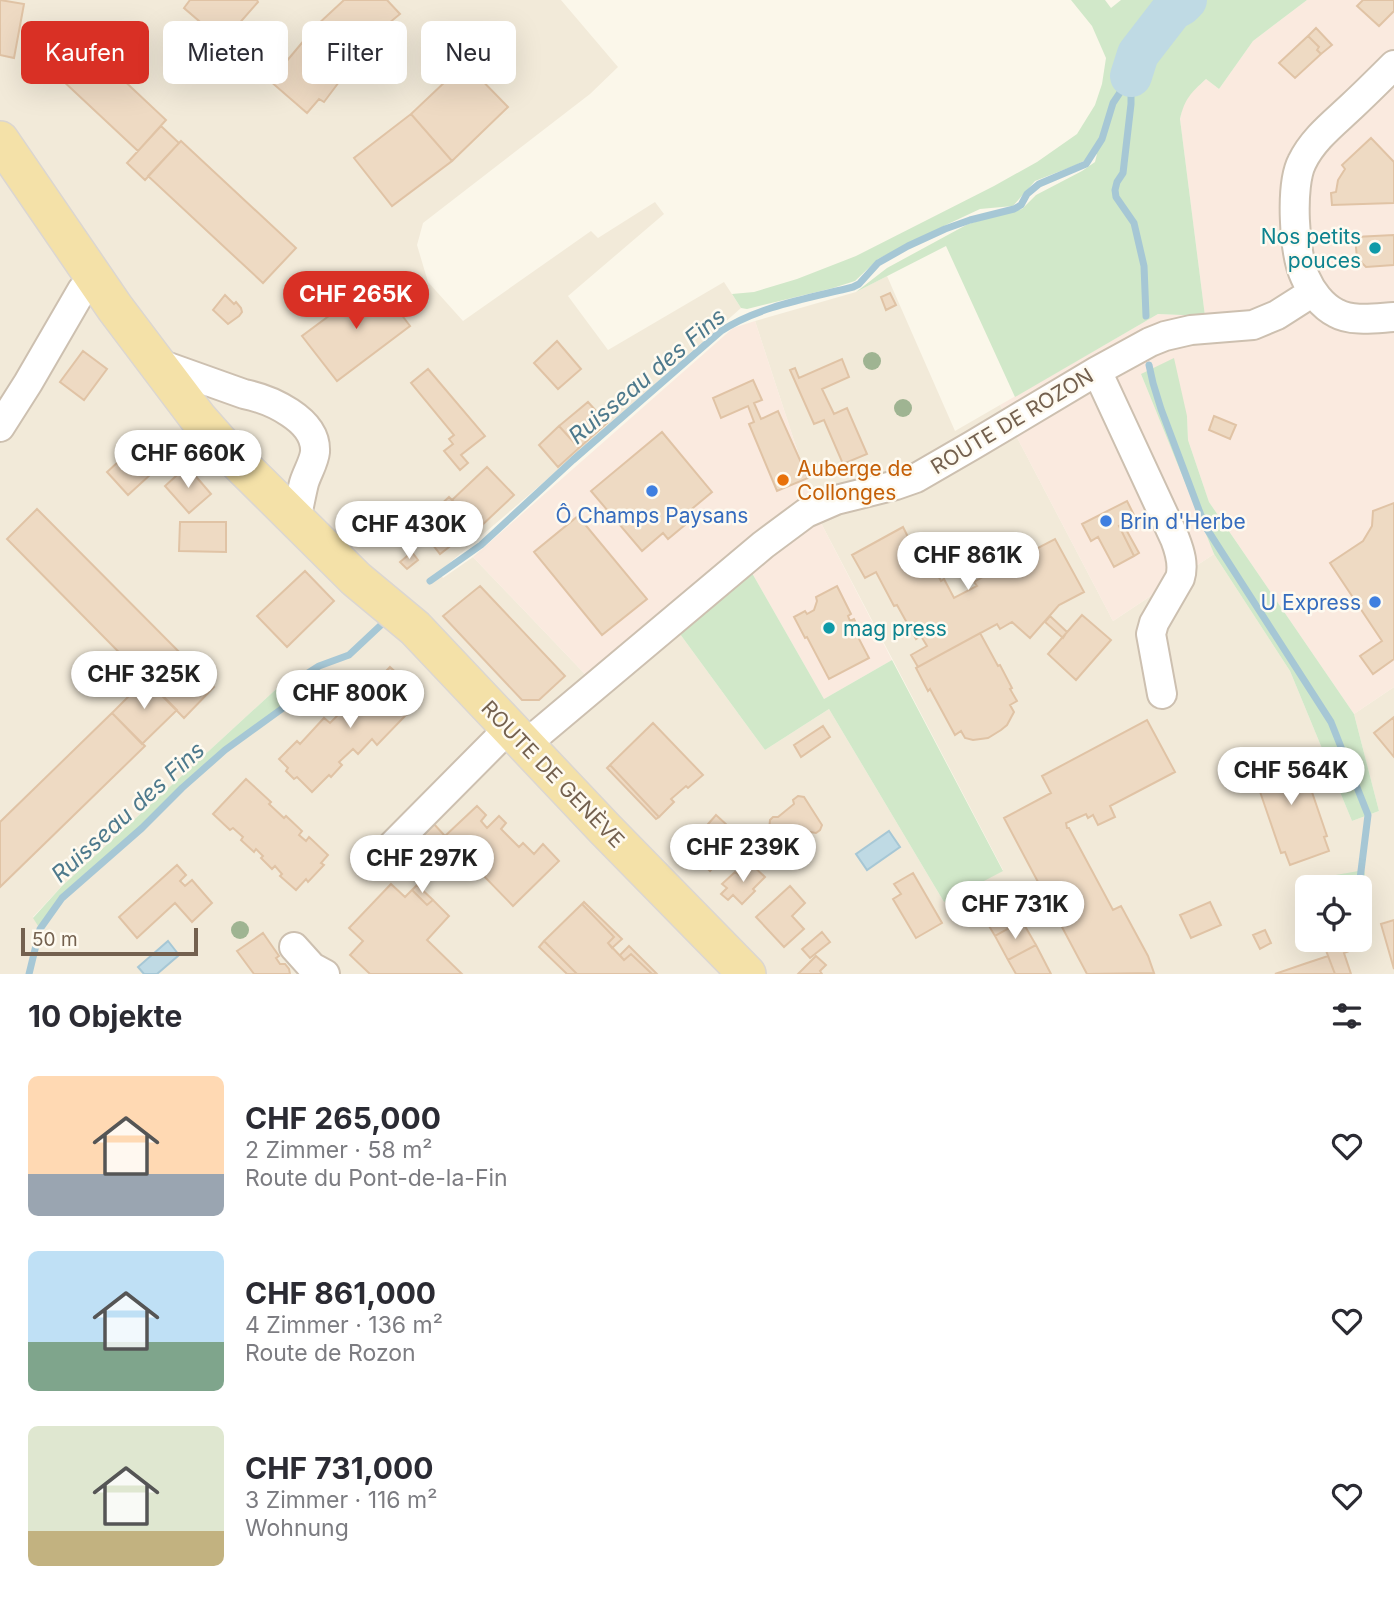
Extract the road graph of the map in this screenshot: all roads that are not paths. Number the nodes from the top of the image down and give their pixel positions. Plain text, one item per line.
1 (1394, 65) edge
2 (0, 140) edge
3 (94, 277) junction
4 (1313, 292) junction
5 (1394, 317) edge
6 (157, 363) junction
7 (1097, 371) junction
8 (0, 427) edge
9 (296, 520) junction
10 (1162, 694) dead end
11 (517, 736) junction
12 (374, 864) dead end
13 (294, 947) dead end
14 (325, 974) edge
15 (747, 974) edge

1 - 4 street
2 - 3 main road, ROUTE DE GENÈVE
3 - 6 main road, ROUTE DE GENÈVE
3 - 8 street
4 - 5 street
4 - 7 street, ROUTE DE ROZON
6 - 9 main road, ROUTE DE GENÈVE
6 - 9 street
7 - 10 street
7 - 11 street, ROUTE DE ROZON
9 - 11 main road, ROUTE DE GENÈVE
11 - 12 street, ROUTE DE ROZON
11 - 15 main road, ROUTE DE GENÈVE
13 - 14 street

